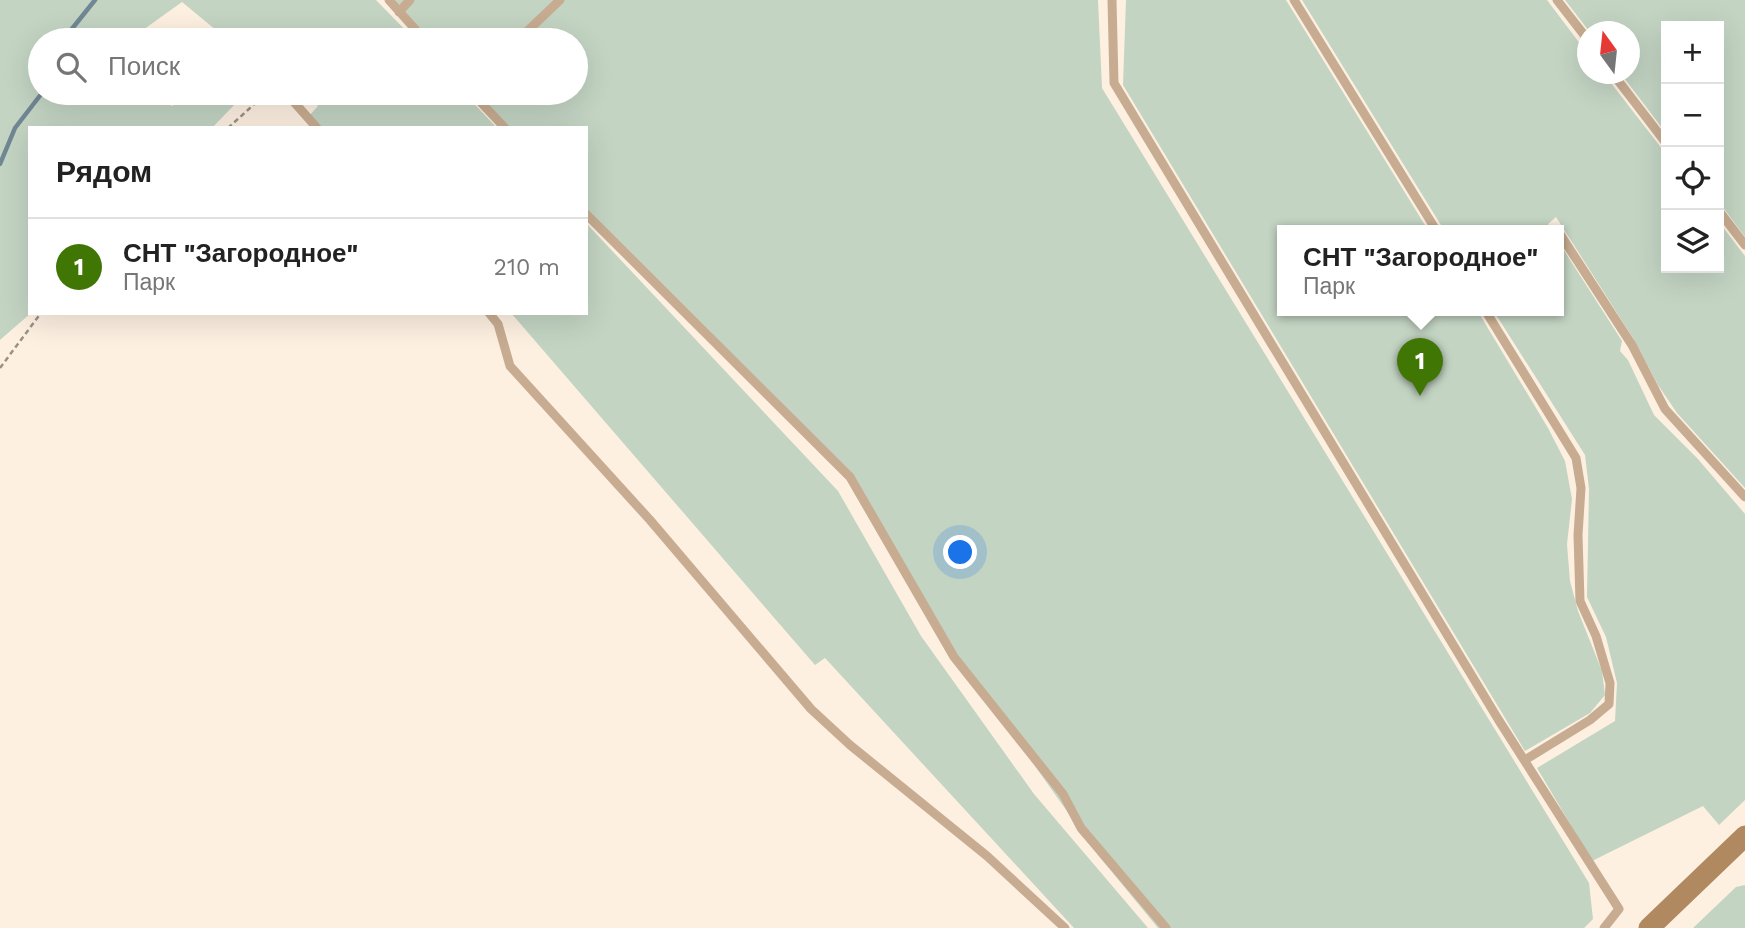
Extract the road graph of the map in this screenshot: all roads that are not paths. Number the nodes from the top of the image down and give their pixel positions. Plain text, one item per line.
1 (388, 0) edge
2 (410, 0) edge
3 (560, 0) edge
4 (1112, 0) edge
5 (1294, 0) edge
6 (1556, 0) edge
7 (399, 12) junction
8 (1577, 27) edge
9 (414, 28) edge
10 (531, 28) edge
11 (1621, 84) edge
12 (297, 105) edge
13 (483, 105) edge
14 (315, 126) edge
15 (503, 126) edge
16 (1661, 136) edge
17 (588, 216) edge
18 (1724, 218) edge
19 (1433, 225) edge
20 (1564, 240) edge
21 (1745, 245) edge
22 (491, 315) edge
23 (1489, 316) edge
24 (1745, 497) edge
25 (1524, 760) junction
26 (1745, 836) edge
27 (1065, 928) edge
28 (1166, 928) edge
29 (1604, 928) edge
30 (1649, 928) edge

1 - 7 lane
2 - 7 lane
3 - 10 lane
4 - 25 lane
5 - 19 lane
6 - 8 lane
7 - 9 lane
11 - 16 lane
12 - 14 lane
13 - 15 lane
17 - 28 lane
18 - 21 lane
20 - 24 lane
22 - 27 lane
23 - 25 lane
25 - 29 lane
26 - 30 main road

